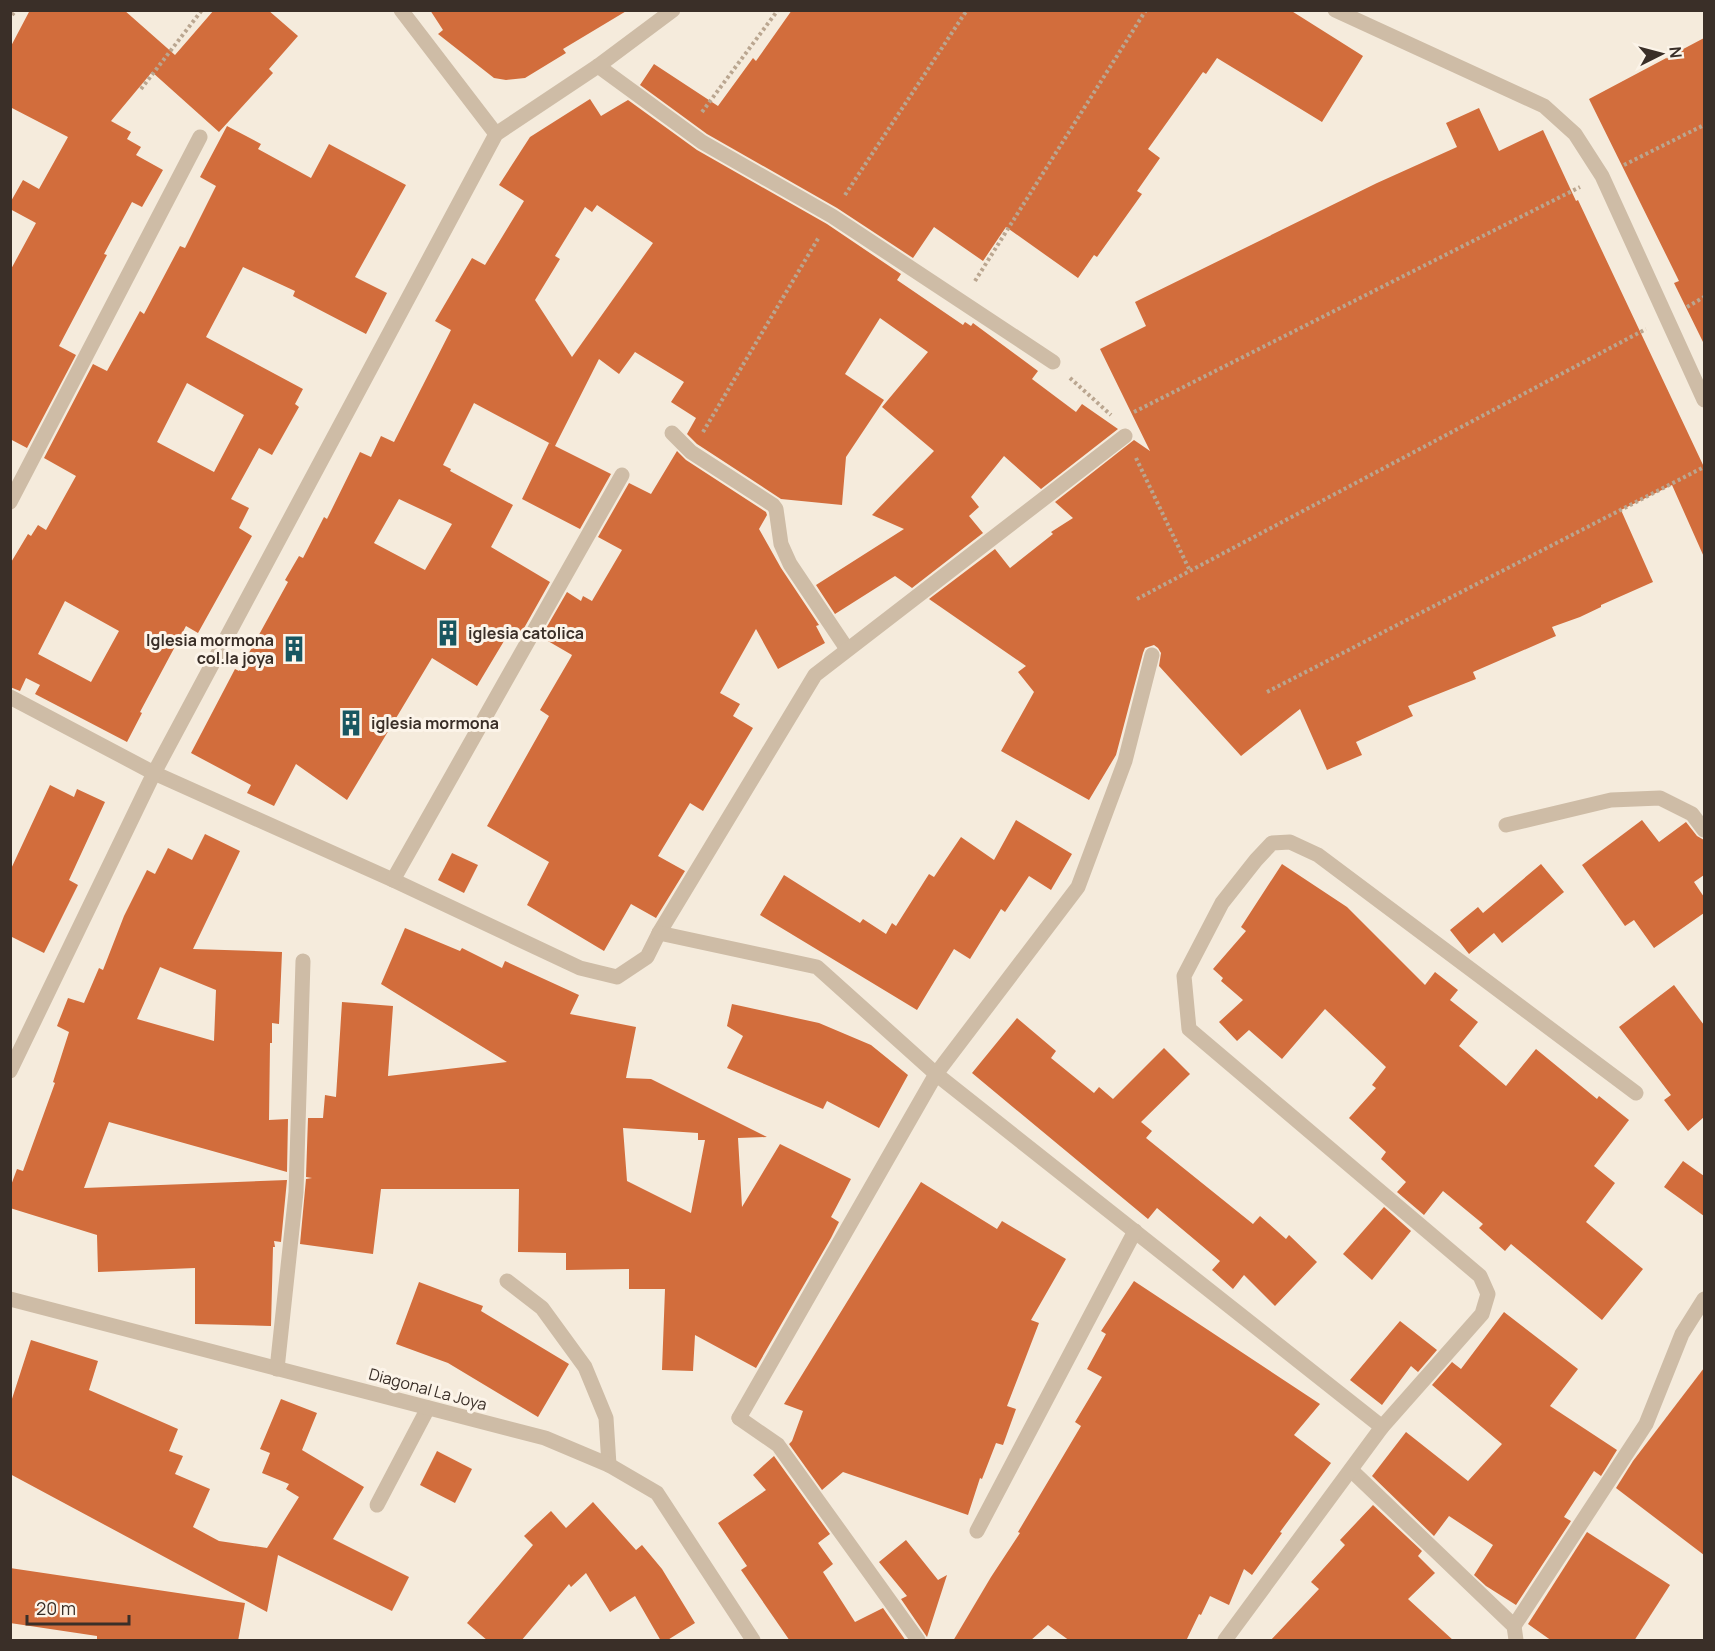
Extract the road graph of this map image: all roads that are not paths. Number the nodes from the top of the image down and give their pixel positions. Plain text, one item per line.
1 (400, 10) edge
2 (673, 10) edge
3 (1335, 10) edge
4 (598, 66) junction
5 (496, 134) junction
6 (200, 137) dead end
7 (1053, 362) dead end
8 (1704, 400) edge
9 (672, 433) dead end
10 (1125, 436) dead end
11 (621, 475) dead end
12 (10, 502) edge
13 (847, 649) junction
14 (1152, 655) dead end
15 (10, 697) edge
16 (154, 773) junction
17 (1506, 825) dead end
18 (1704, 830) edge
19 (393, 880) junction
20 (659, 933) junction
21 (303, 961) dead end
22 (10, 1071) edge
23 (936, 1074) junction
24 (1636, 1093) dead end
25 (1135, 1232) junction
26 (507, 1281) dead end
27 (10, 1299) edge
28 (1704, 1299) edge
29 (278, 1369) junction
30 (428, 1408) junction
31 (1382, 1427) junction
32 (609, 1465) junction
33 (1351, 1470) junction
34 (377, 1505) dead end
35 (977, 1531) dead end
36 (1515, 1633) edge
37 (753, 1641) edge
38 (918, 1641) edge
39 (1225, 1641) edge

1 - 5 street
2 - 4 street
3 - 8 street
4 - 5 street
4 - 7 street
5 - 16 street
6 - 12 street
9 - 13 street
10 - 13 street
11 - 19 street
13 - 20 street
14 - 23 street
15 - 16 street
16 - 19 street
16 - 22 street
17 - 18 street
19 - 20 street
20 - 23 street
21 - 29 street
23 - 25 street
23 - 38 street
24 - 31 street
25 - 31 street
25 - 35 street
26 - 32 street
27 - 29 street, Diagonal La Joya
28 - 36 street
29 - 30 street, Diagonal La Joya
30 - 32 street, Diagonal La Joya
30 - 34 street
31 - 33 street
32 - 37 street, Diagonal La Joya
33 - 36 street
33 - 39 street

